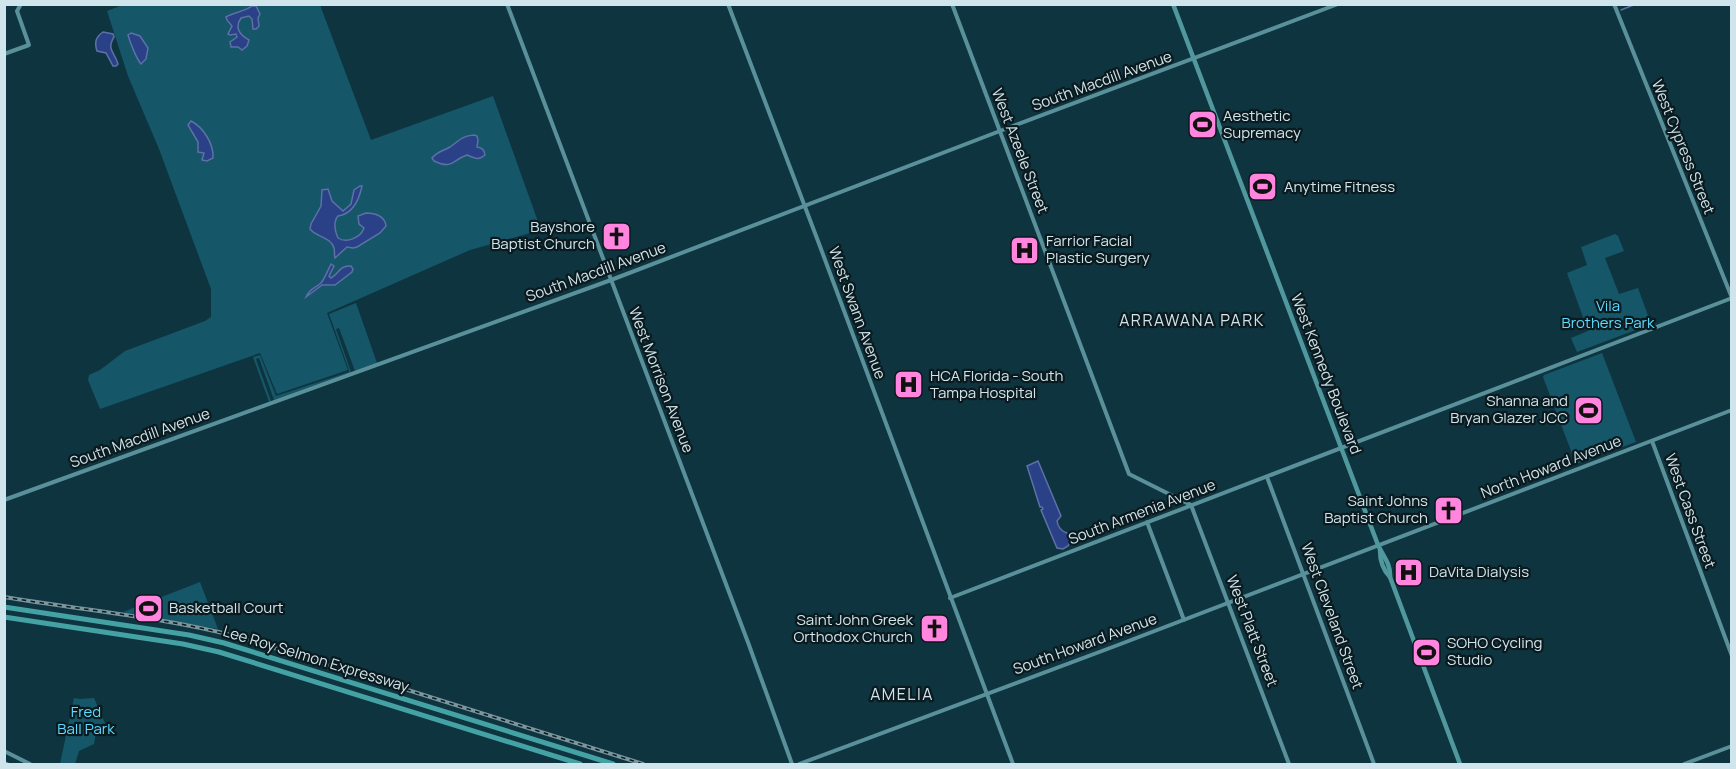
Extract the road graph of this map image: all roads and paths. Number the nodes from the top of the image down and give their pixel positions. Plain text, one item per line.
1 (21, 4) edge
2 (507, 4) edge
3 (728, 4) edge
4 (952, 4) edge
5 (1173, 4) edge
6 (1338, 4) edge
7 (1614, 4) edge
8 (4, 54) edge
9 (1194, 59) junction
10 (1000, 131) junction
11 (805, 207) junction
12 (611, 280) junction
13 (1731, 298) edge
14 (1731, 411) edge
15 (1652, 441) junction
16 (1342, 447) junction
17 (1267, 477) junction
18 (4, 500) edge
19 (1191, 506) junction
20 (1147, 522) junction
21 (1379, 548) junction
22 (1304, 574) junction
23 (950, 598) junction
24 (1228, 603) junction
25 (4, 607) edge
26 (6, 617) edge
27 (1184, 620) junction
28 (1731, 656) edge
29 (987, 694) junction
30 (1731, 746) edge
31 (4, 751) edge
32 (30, 765) edge
33 (580, 765) edge
34 (613, 765) edge
35 (792, 765) edge
36 (799, 765) edge
37 (1013, 765) edge
38 (1289, 765) edge
39 (1374, 765) edge
40 (1460, 765) edge
41 (1684, 765) edge

1 - 8 street
2 - 12 street, West Morrison Avenue
3 - 11 street, West Swann Avenue
4 - 10 street, West Azeele Street
5 - 9 main road
6 - 9 street, South Macdill Avenue
7 - 13 street, West Cypress Street
9 - 10 street, South Macdill Avenue
9 - 16 main road, West Kennedy Boulevard
10 - 11 street, South Macdill Avenue
10 - 19 street, West Azeele Street
11 - 12 street, South Macdill Avenue
11 - 23 street, West Swann Avenue
12 - 18 street, South Macdill Avenue
12 - 35 street, West Morrison Avenue
13 - 16 street, South Armenia Avenue
14 - 15 street, North Howard Avenue
15 - 21 street, North Howard Avenue
15 - 28 street, West Cass Street
16 - 17 street, South Armenia Avenue
16 - 21 main road, West Kennedy Boulevard
17 - 19 street, South Armenia Avenue
17 - 22 street, West Cleveland Street
19 - 20 street, South Armenia Avenue
19 - 24 street, West Platt Street
20 - 23 street, South Armenia Avenue
20 - 27 street
21 - 22 street, South Howard Avenue
21 - 40 main road, West Kennedy Boulevard
22 - 24 street, South Howard Avenue
22 - 39 street, West Cleveland Street
23 - 29 street, West Swann Avenue
24 - 27 street, South Howard Avenue
24 - 38 street, West Platt Street
25 - 34 highway, Lee Roy Selmon Expressway
26 - 33 highway, Lee Roy Selmon Expressway
27 - 29 street, South Howard Avenue
29 - 36 street, South Howard Avenue
29 - 37 street, West Swann Avenue
30 - 41 street
31 - 32 street

